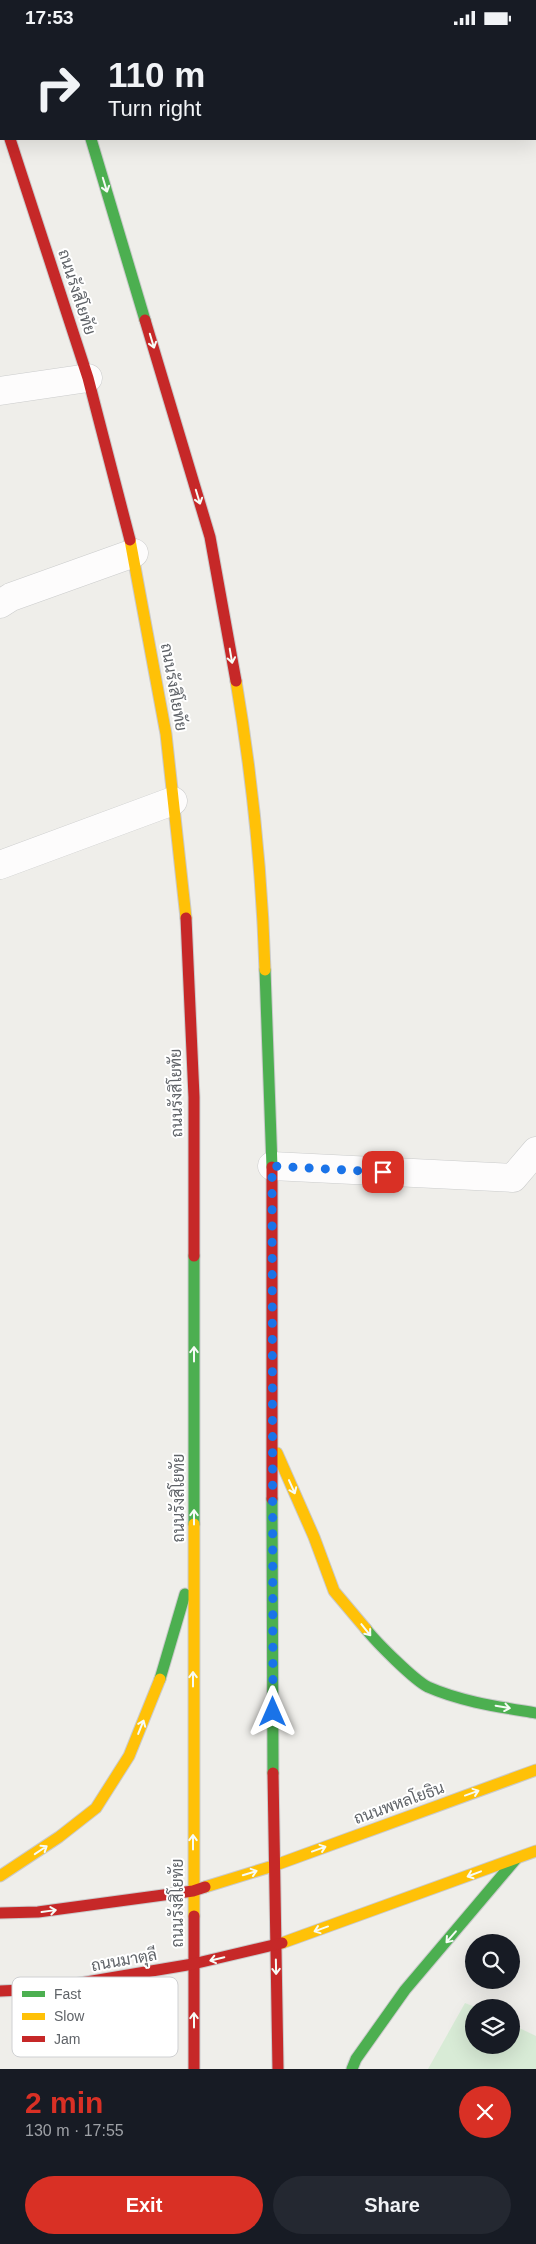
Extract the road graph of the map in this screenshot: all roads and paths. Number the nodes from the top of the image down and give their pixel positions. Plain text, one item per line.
1 (91, 140) edge
2 (7, 143) edge
3 (88, 378) junction
4 (0, 391) edge
5 (134, 553) junction
6 (0, 604) edge
7 (174, 801) junction
8 (0, 865) edge
9 (536, 1151) edge
10 (272, 1166) junction
11 (273, 1442) junction
12 (194, 1564) junction
13 (536, 1713) edge
14 (536, 1770) edge
15 (536, 1851) edge
16 (516, 1859) junction
17 (273, 1866) junction
18 (0, 1876) edge
19 (193, 1891) junction
20 (0, 1913) edge
21 (275, 1945) junction
22 (193, 1965) junction
23 (119, 1977) edge
24 (194, 2069) edge
25 (278, 2069) edge
26 (352, 2069) edge

1 -> 10 main road
2 - 3 main road, ถนนรังสิโยทัย
3 - 4 street
3 - 5 main road, ถนนรังสิโยทัย
5 - 6 street
5 - 7 main road, ถนนรังสิโยทัย
7 - 8 street
12 -> 7 main road, ถนนรังสิโยทัย
9 - 10 street
10 - 11 main road
11 -> 13 main road
11 - 17 main road
18 -> 12 main road
19 -> 12 main road, ถนนรังสิโยทัย
17 -> 14 main road, ถนนพหลโยธิน
15 - 16 main road
16 -> 21 main road
16 -> 26 main road
19 -> 17 main road, ถนนพหลโยธิน
17 - 21 main road
20 -> 19 main road
19 - 22 main road, ถนนรังสิโยทัย
21 -> 22 main road, ถนนมาตุลี
21 -> 25 main road
22 - 23 main road, ถนนมาตุลี
24 -> 22 main road, ถนนรังสิโยทัย

